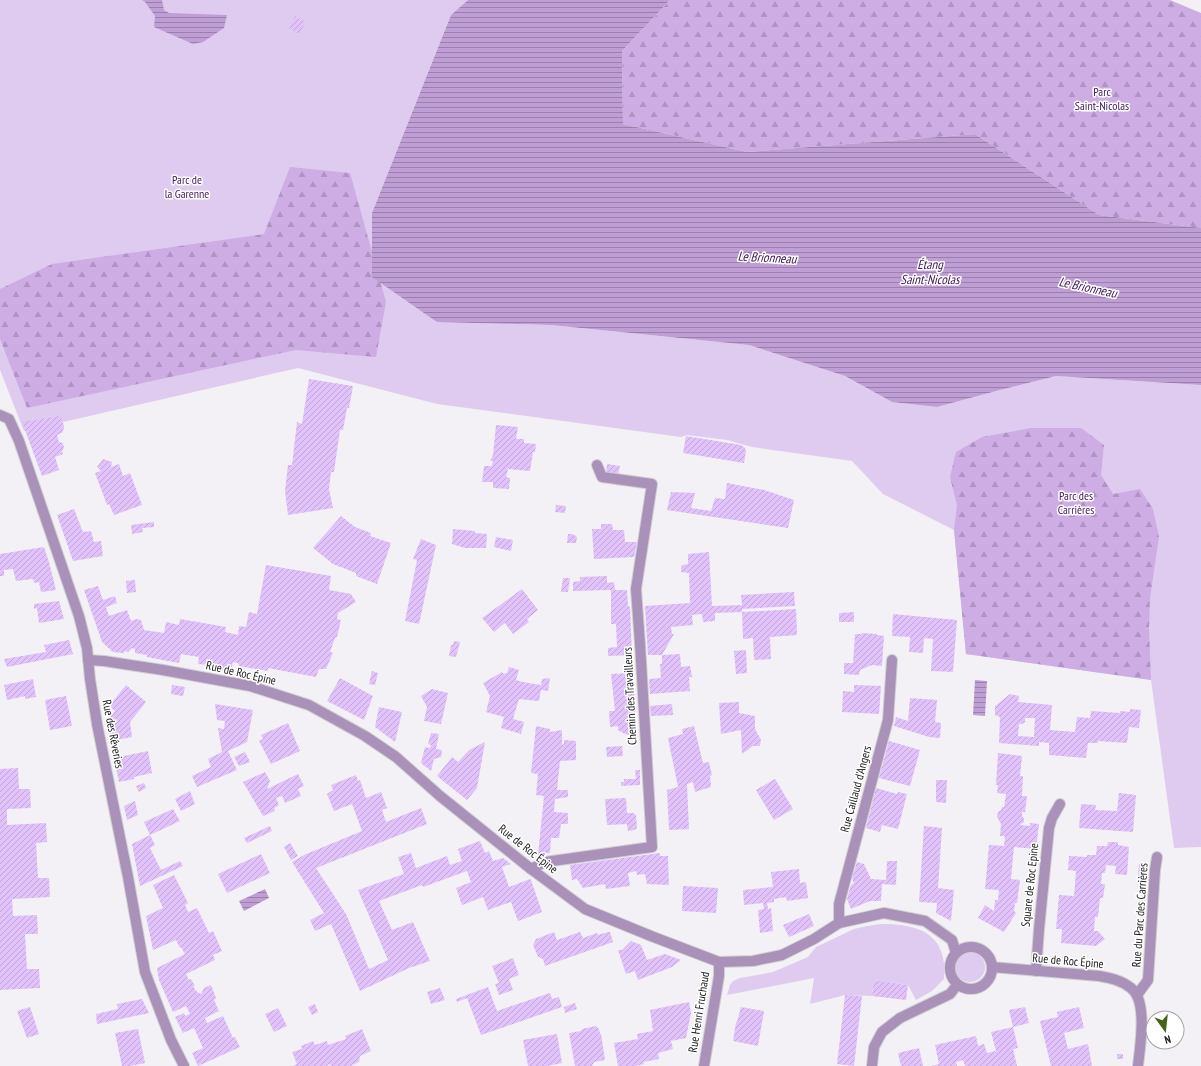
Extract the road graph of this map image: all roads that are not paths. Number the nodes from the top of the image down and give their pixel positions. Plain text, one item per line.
1 (0, 415) edge
2 (597, 465) dead end
3 (892, 660) dead end
4 (88, 663) junction
5 (1060, 804) dead end
6 (1158, 857) dead end
7 (531, 869) junction
8 (839, 923) junction
9 (956, 953) junction
10 (719, 962) junction
11 (992, 967) junction
12 (1036, 971) junction
13 (957, 985) junction
14 (1137, 995) junction
15 (184, 1066) edge
16 (704, 1066) edge
17 (872, 1066) edge
18 (1138, 1066) edge

1 - 4 street, Rue des Rêveries
2 - 7 street, Chemin des Travailleurs
3 - 8 street, Rue Caillaud d'Angers
4 - 7 street, Rue de Roc Épine
4 - 15 street, Rue des Rêveries
5 - 12 street, Square de Roc Epine
6 - 14 street, Rue du Parc des Carrières
7 - 10 street, Rue de Roc Épine
8 - 9 street, Rue de Roc Épine
8 - 10 street, Rue de Roc Épine
9 - 11 street
9 - 13 street
10 - 16 street, Rue Henri Fruchaud
11 - 12 street, Rue de Roc Épine
11 - 13 street
12 - 14 street, Rue de Roc Épine
13 - 17 street
14 - 18 street

